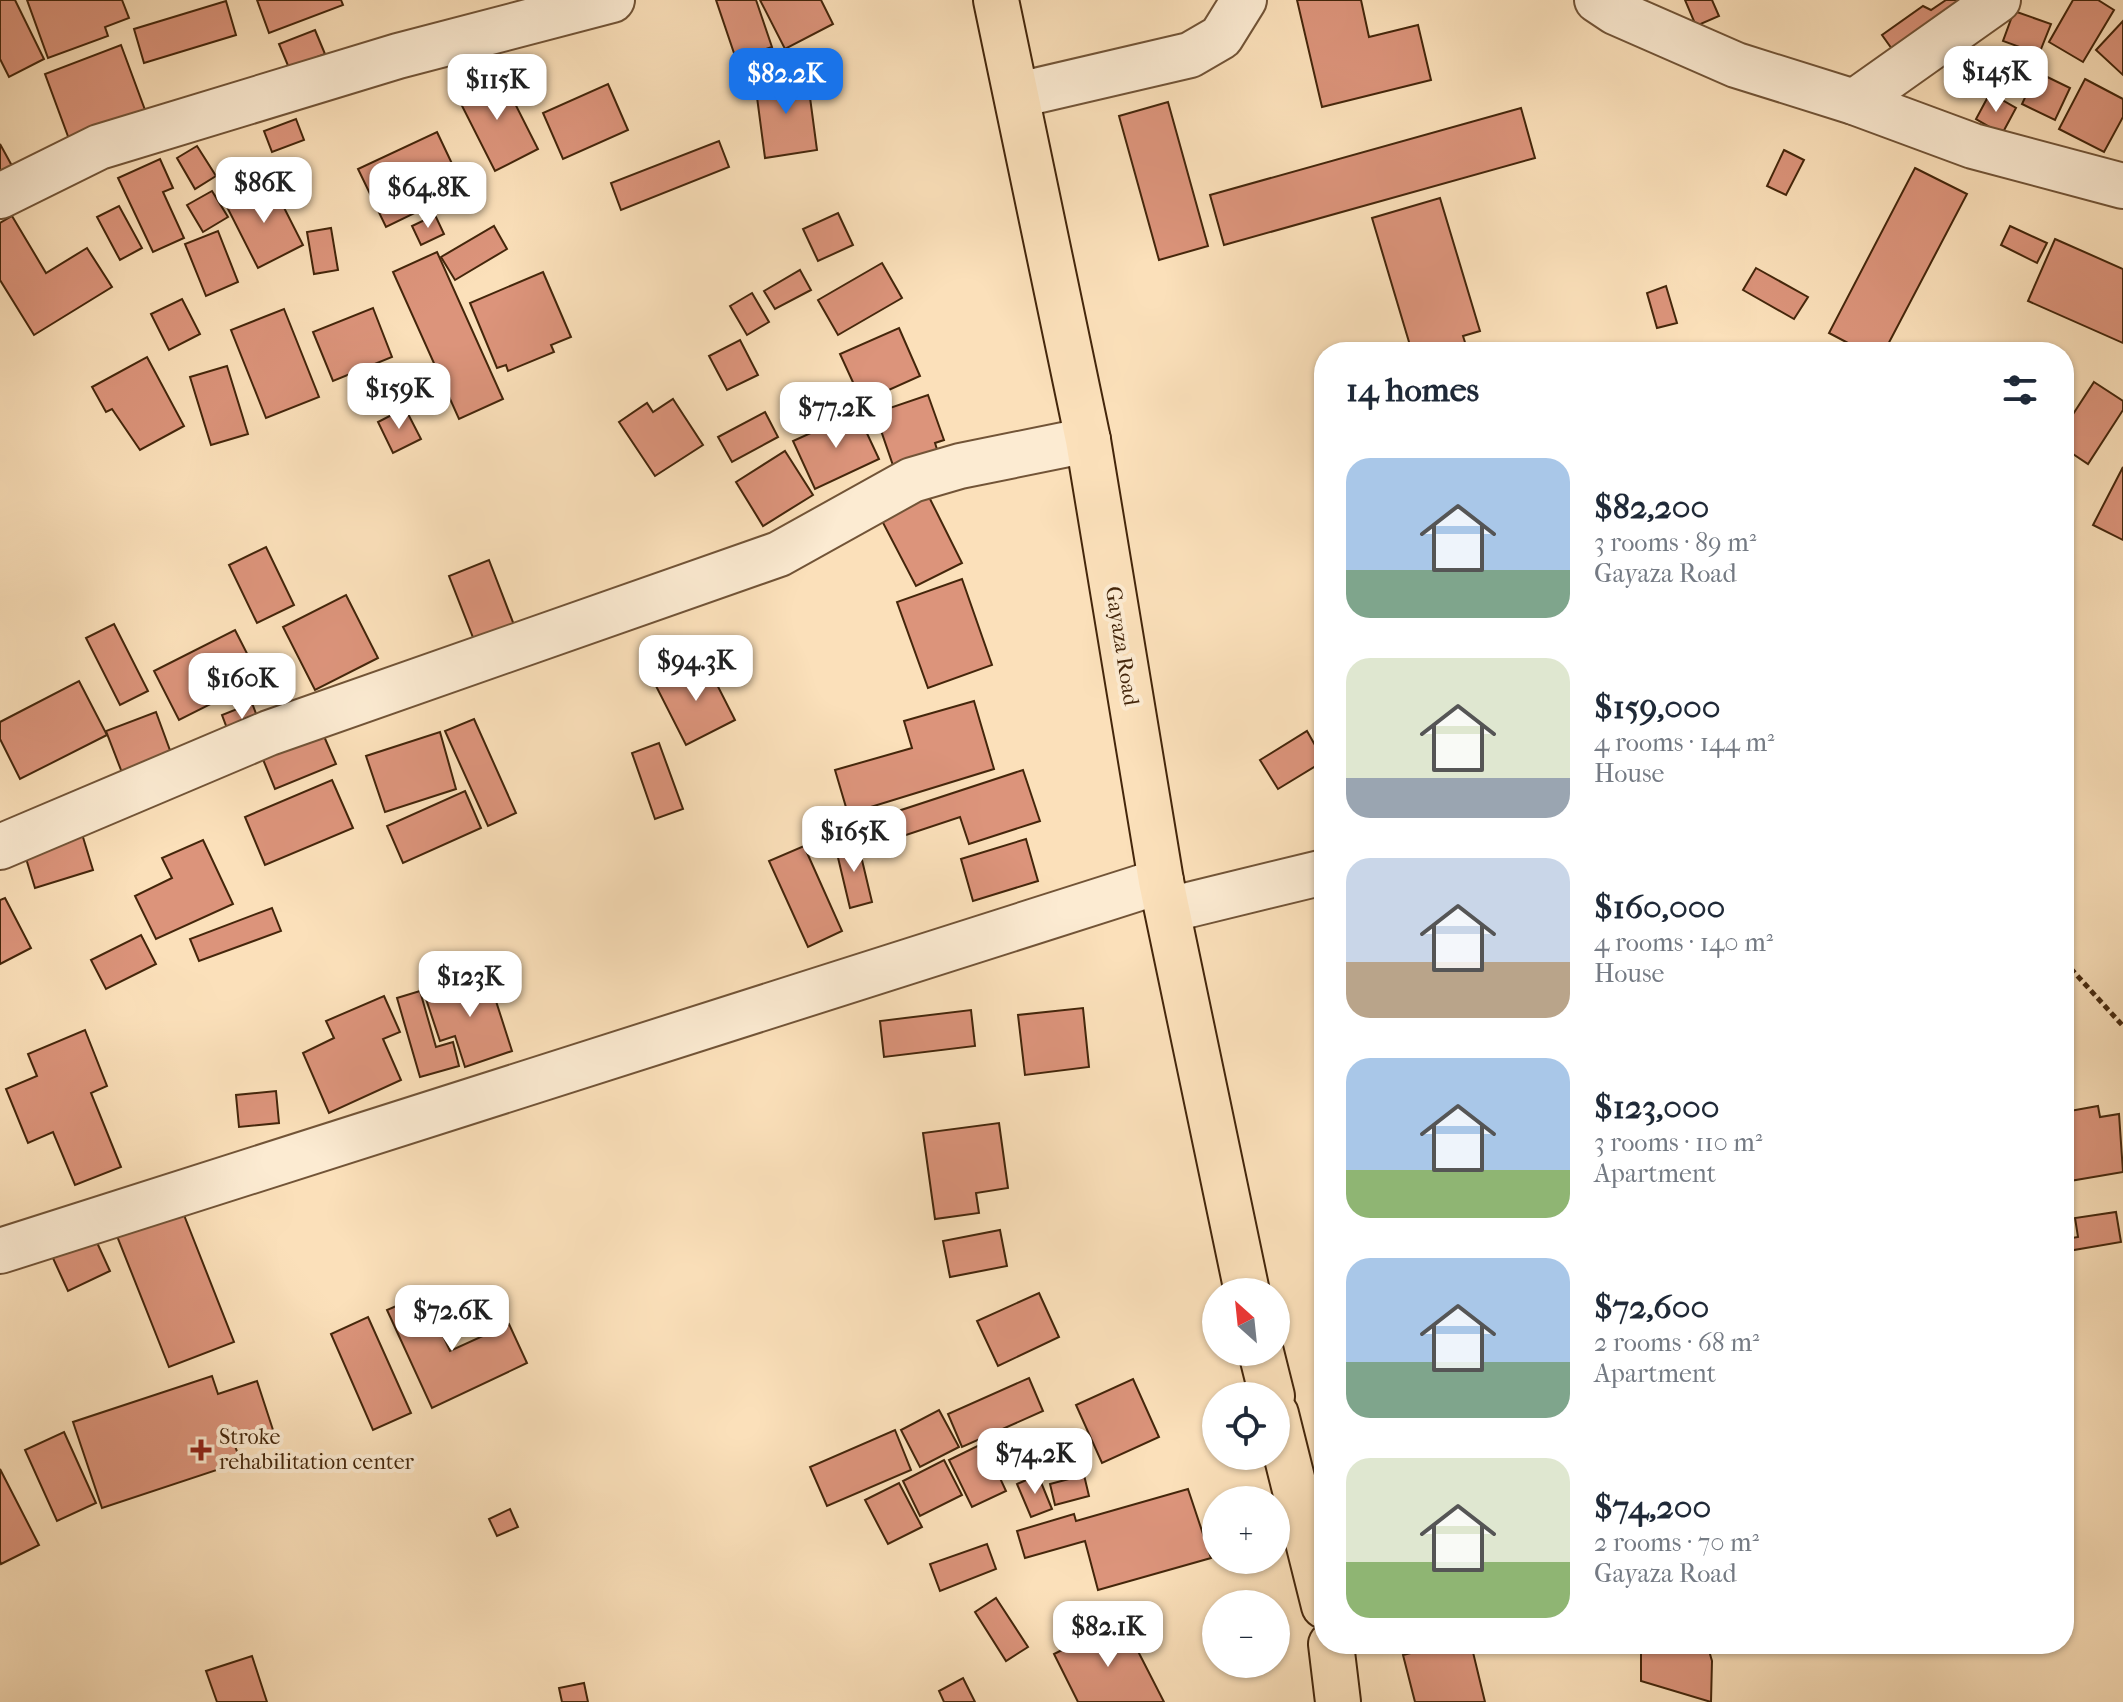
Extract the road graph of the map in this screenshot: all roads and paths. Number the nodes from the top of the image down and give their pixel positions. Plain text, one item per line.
1 (612, 0) edge
2 (996, 0) edge
3 (1244, 0) edge
4 (1597, 0) edge
5 (1998, 0) edge
6 (1018, 95) junction
7 (1854, 102) junction
8 (2123, 186) edge
9 (0, 196) edge
10 (1088, 440) junction
11 (0, 847) edge
12 (1314, 873) edge
13 (1164, 895) junction
14 (2074, 972) edge
15 (2123, 1026) edge
16 (0, 1251) edge
17 (1244, 1278) edge
18 (1290, 1470) edge
19 (1314, 1566) edge
20 (1332, 1654) edge
21 (1338, 1702) edge

1 - 9 street
2 - 6 main road, Gayaza Road
3 - 6 street
4 - 7 street
5 - 7 street
6 - 10 main road, Gayaza Road
7 - 8 street
10 - 11 street
10 - 13 main road, Gayaza Road
12 - 13 street
13 - 16 street
13 - 17 main road, Gayaza Road
14 - 15 path
18 - 19 main road
20 - 21 main road

